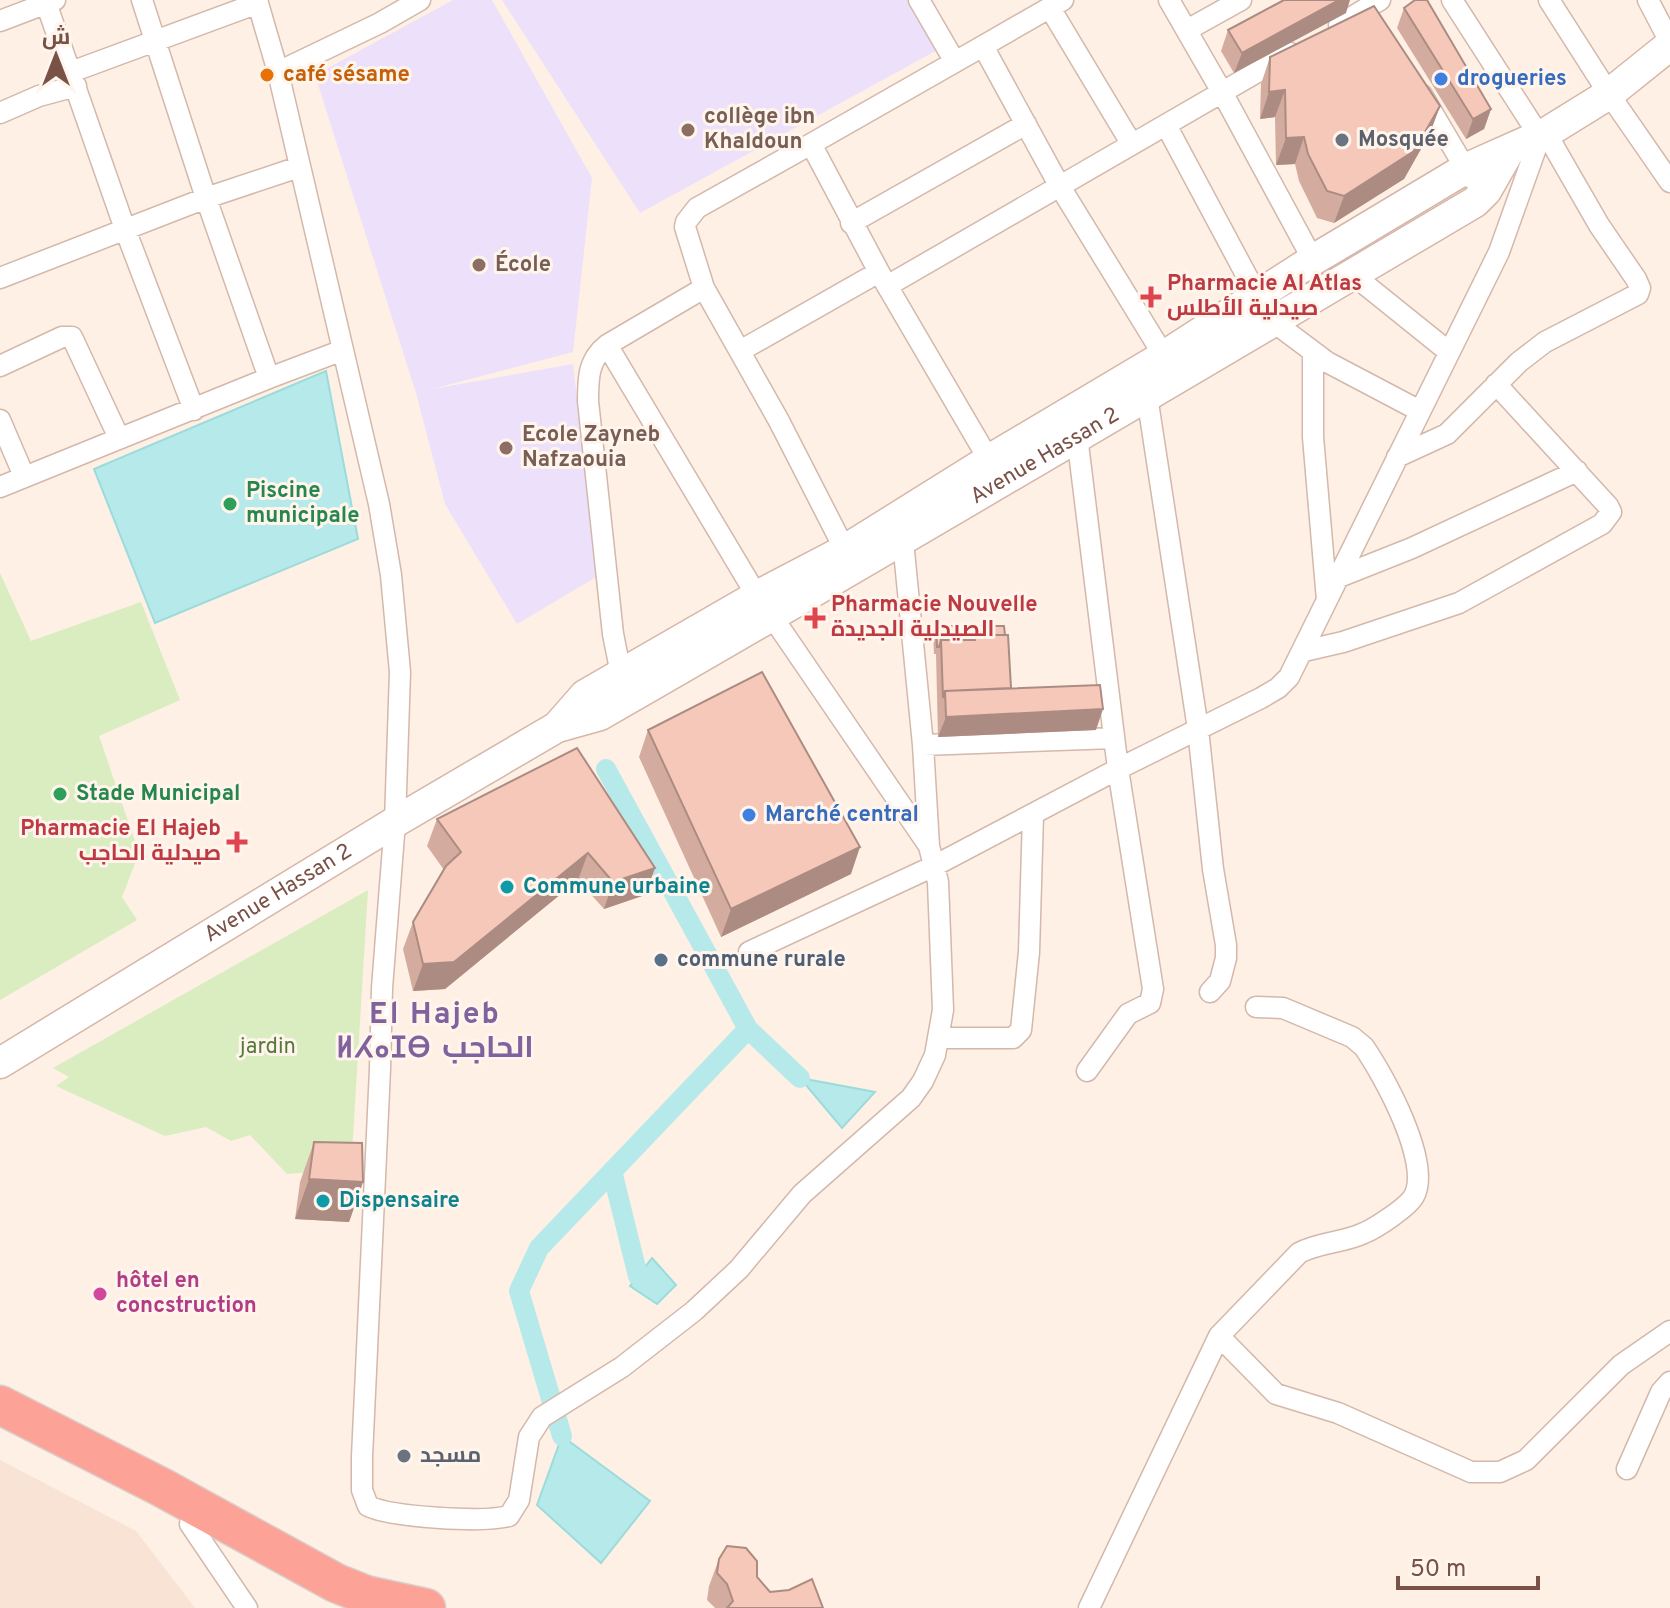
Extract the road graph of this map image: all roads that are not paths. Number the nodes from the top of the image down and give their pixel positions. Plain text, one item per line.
1 (142, 0) edge
2 (420, 0) edge
3 (919, 0) edge
4 (1169, 0) edge
5 (1241, 0) edge
6 (1452, 0) edge
7 (1549, 0) edge
8 (1648, 0) edge
9 (49, 1) edge
10 (257, 2) edge
11 (1057, 4) edge
12 (1367, 8) edge
13 (0, 21) edge
14 (1187, 30) junction
15 (157, 41) junction
16 (1670, 44) edge
17 (983, 46) junction
18 (955, 62) junction
19 (278, 72) junction
20 (1410, 74) edge
21 (74, 79) junction
22 (1222, 92) junction
23 (1609, 94) junction
24 (0, 113) edge
25 (1026, 124) junction
26 (1166, 125) junction
27 (1543, 135) junction
28 (1131, 143) junction
29 (811, 144) junction
30 (1509, 151) junction
31 (299, 167) junction
32 (1465, 169) junction
33 (1670, 182) edge
34 (1059, 185) junction
35 (1434, 188) junction
36 (1481, 195) junction
37 (206, 198) junction
38 (1453, 215) junction
39 (851, 223) junction
40 (125, 229) junction
41 (1313, 260) junction
42 (1352, 274) junction
43 (0, 278) edge
44 (883, 279) junction
45 (704, 288) junction
46 (1265, 308) junction
47 (607, 345) junction
48 (343, 350) junction
49 (740, 351) junction
50 (1313, 352) junction
51 (1449, 352) junction
52 (1164, 356) junction
53 (0, 366) edge
54 (269, 378) junction
55 (1496, 384) junction
56 (1147, 396) junction
57 (194, 410) junction
58 (1420, 411) junction
59 (0, 420) edge
60 (1077, 436) junction
61 (119, 438) junction
62 (1397, 457) junction
63 (989, 460) junction
64 (1577, 471) junction
65 (24, 476) junction
66 (0, 487) edge
67 (903, 541) junction
68 (845, 550) junction
69 (1339, 577) junction
70 (1327, 602) junction
71 (764, 605) junction
72 (1304, 651) junction
73 (621, 674) junction
74 (557, 727) junction
75 (1198, 729) junction
76 (1114, 738) junction
77 (923, 745) junction
78 (1118, 769) junction
79 (1033, 815) junction
80 (395, 822) junction
81 (932, 856) junction
82 (749, 952) dead end
83 (1210, 992) dead end
84 (1256, 1007) dead end
85 (939, 1038) junction
86 (0, 1063) edge
87 (1087, 1071) dead end
88 (1670, 1331) edge
89 (1219, 1336) junction
90 (1670, 1382) edge
91 (0, 1405) edge
92 (0, 1424) edge
93 (1627, 1469) dead end
94 (190, 1524) junction
95 (247, 1608) edge
96 (350, 1608) edge
97 (426, 1608) edge
98 (1089, 1608) edge

1 - 15 street
2 - 19 street
3 - 18 street
4 - 14 street
5 - 14 street
6 - 27 street
7 - 23 street
8 - 16 street
9 - 13 street
9 - 21 street
10 - 15 street
10 - 19 street
11 - 17 street
11 - 28 street
12 - 22 street
14 - 22 street
15 - 21 street
15 - 37 street
16 - 23 main road, Avenue Hassan 2
17 - 18 street
17 - 25 street
18 - 29 street
19 - 31 street
20 - 32 street
21 - 24 street
21 - 40 street
22 - 26 street
22 - 41 street
23 - 27 main road, Avenue Hassan 2
23 - 33 street
25 - 34 street
25 - 39 street
26 - 28 street
26 - 46 street
27 - 30 main road, Avenue Hassan 2
27 - 51 street
27 - 55 street
28 - 34 street
29 - 39 street
29 - 45 street
30 - 32 main road, Avenue Hassan 2
30 - 36 main road, Avenue Hassan 2
31 - 37 street
31 - 48 street
32 - 35 main road, Avenue Hassan 2
32 - 36 street
34 - 44 street
34 - 52 street
35 - 38 main road
35 - 41 main road, Avenue Hassan 2
36 - 38 main road, Avenue Hassan 2
37 - 40 street
37 - 54 street
38 - 42 main road, Avenue Hassan 2
39 - 44 street
40 - 43 street
40 - 57 street
41 - 46 main road, Avenue Hassan 2
42 - 46 main road, Avenue Hassan 2
42 - 51 street
44 - 49 street
44 - 63 street
45 - 47 street
45 - 49 street
46 - 50 street
46 - 52 main road, Avenue Hassan 2
46 - 56 main road, Avenue Hassan 2
47 - 71 street
47 - 73 street
48 - 54 street
48 - 80 street
49 - 68 street
50 - 58 street
50 - 70 street
51 - 58 street
52 - 63 main road, Avenue Hassan 2
53 - 61 street
54 - 57 street
55 - 62 street
55 - 64 street
56 - 60 main road, Avenue Hassan 2
56 - 75 street
57 - 61 street
58 - 62 street
59 - 65 street
60 - 67 main road, Avenue Hassan 2
60 - 76 street
61 - 65 street
62 - 69 street
63 - 68 main road, Avenue Hassan 2
64 - 69 street
64 - 72 street
65 - 66 street
67 - 71 main road, Avenue Hassan 2
67 - 77 street
68 - 71 main road, Avenue Hassan 2
69 - 70 street
70 - 72 street
71 - 73 main road, Avenue Hassan 2
71 - 74 main road, Avenue Hassan 2
71 - 81 street
72 - 75 street
73 - 74 main road, Avenue Hassan 2
74 - 80 main road, Avenue Hassan 2
75 - 78 street
75 - 83 street
76 - 77 street
76 - 78 street
77 - 81 street
78 - 79 street
78 - 87 street
79 - 81 street
79 - 85 street
80 - 85 street
80 - 86 main road, Avenue Hassan 2
81 - 82 street
81 - 85 street
84 - 89 street
88 - 89 street
89 - 98 street
90 - 93 street
91 - 97 highway
92 - 94 highway
94 - 95 street
94 - 96 highway

